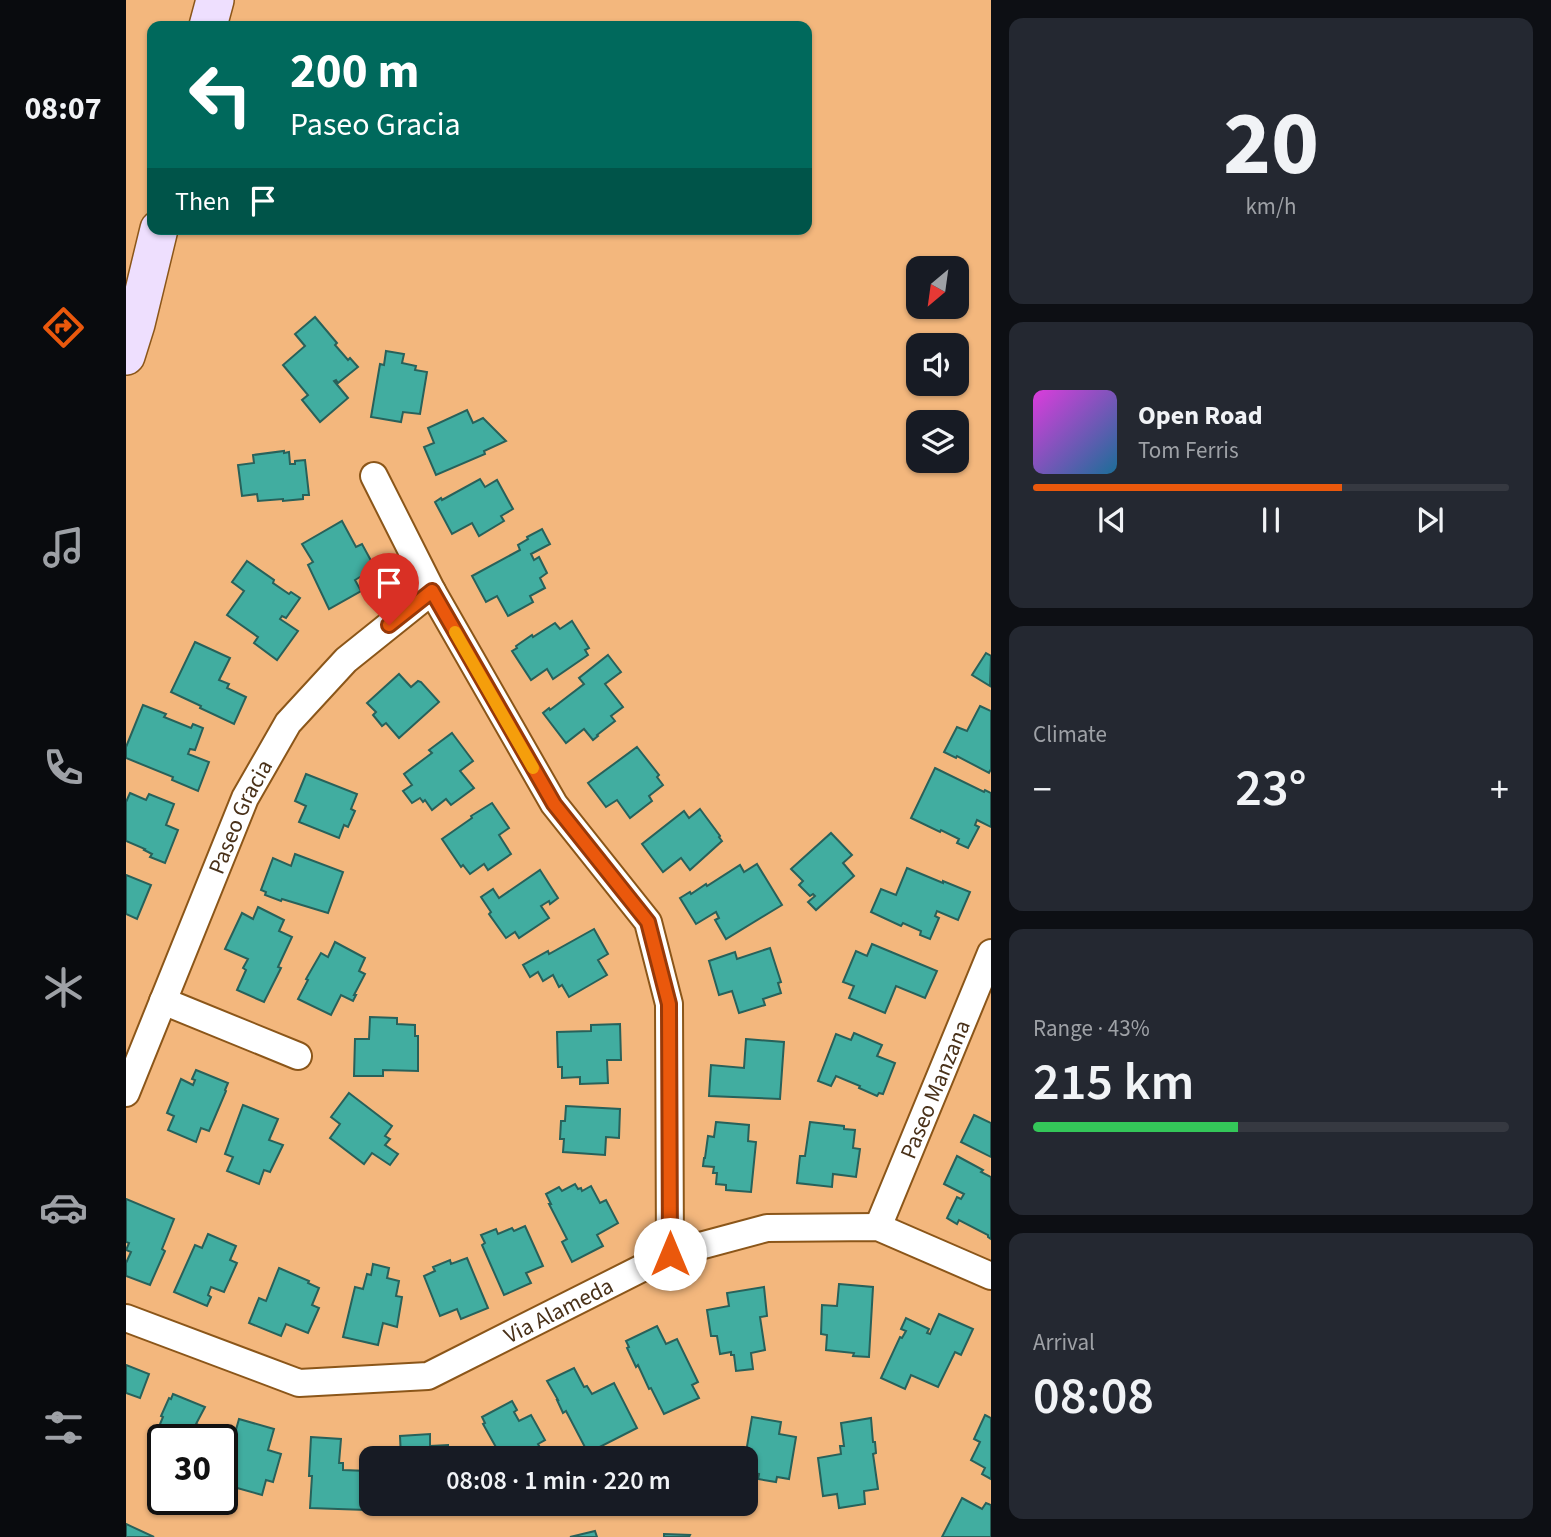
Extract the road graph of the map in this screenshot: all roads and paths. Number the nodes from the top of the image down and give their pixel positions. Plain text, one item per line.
1 (215, 0) edge
2 (209, 21) edge
3 (158, 235) edge
4 (126, 356) edge
5 (374, 476) dead end
6 (432, 591) junction
7 (991, 953) edge
8 (163, 1001) junction
9 (298, 1056) dead end
10 (126, 1093) edge
11 (878, 1227) junction
12 (670, 1254) junction
13 (991, 1276) edge
14 (126, 1318) edge

1 - 2 street
3 - 4 street
5 - 6 street
6 - 8 street, Paseo Gracia
6 - 12 street
7 - 11 street, Paseo Manzana
8 - 9 street
8 - 10 street, Paseo Gracia
11 - 12 street, Via Alameda
11 - 13 street, Via Alameda
12 - 14 street, Via Alameda

